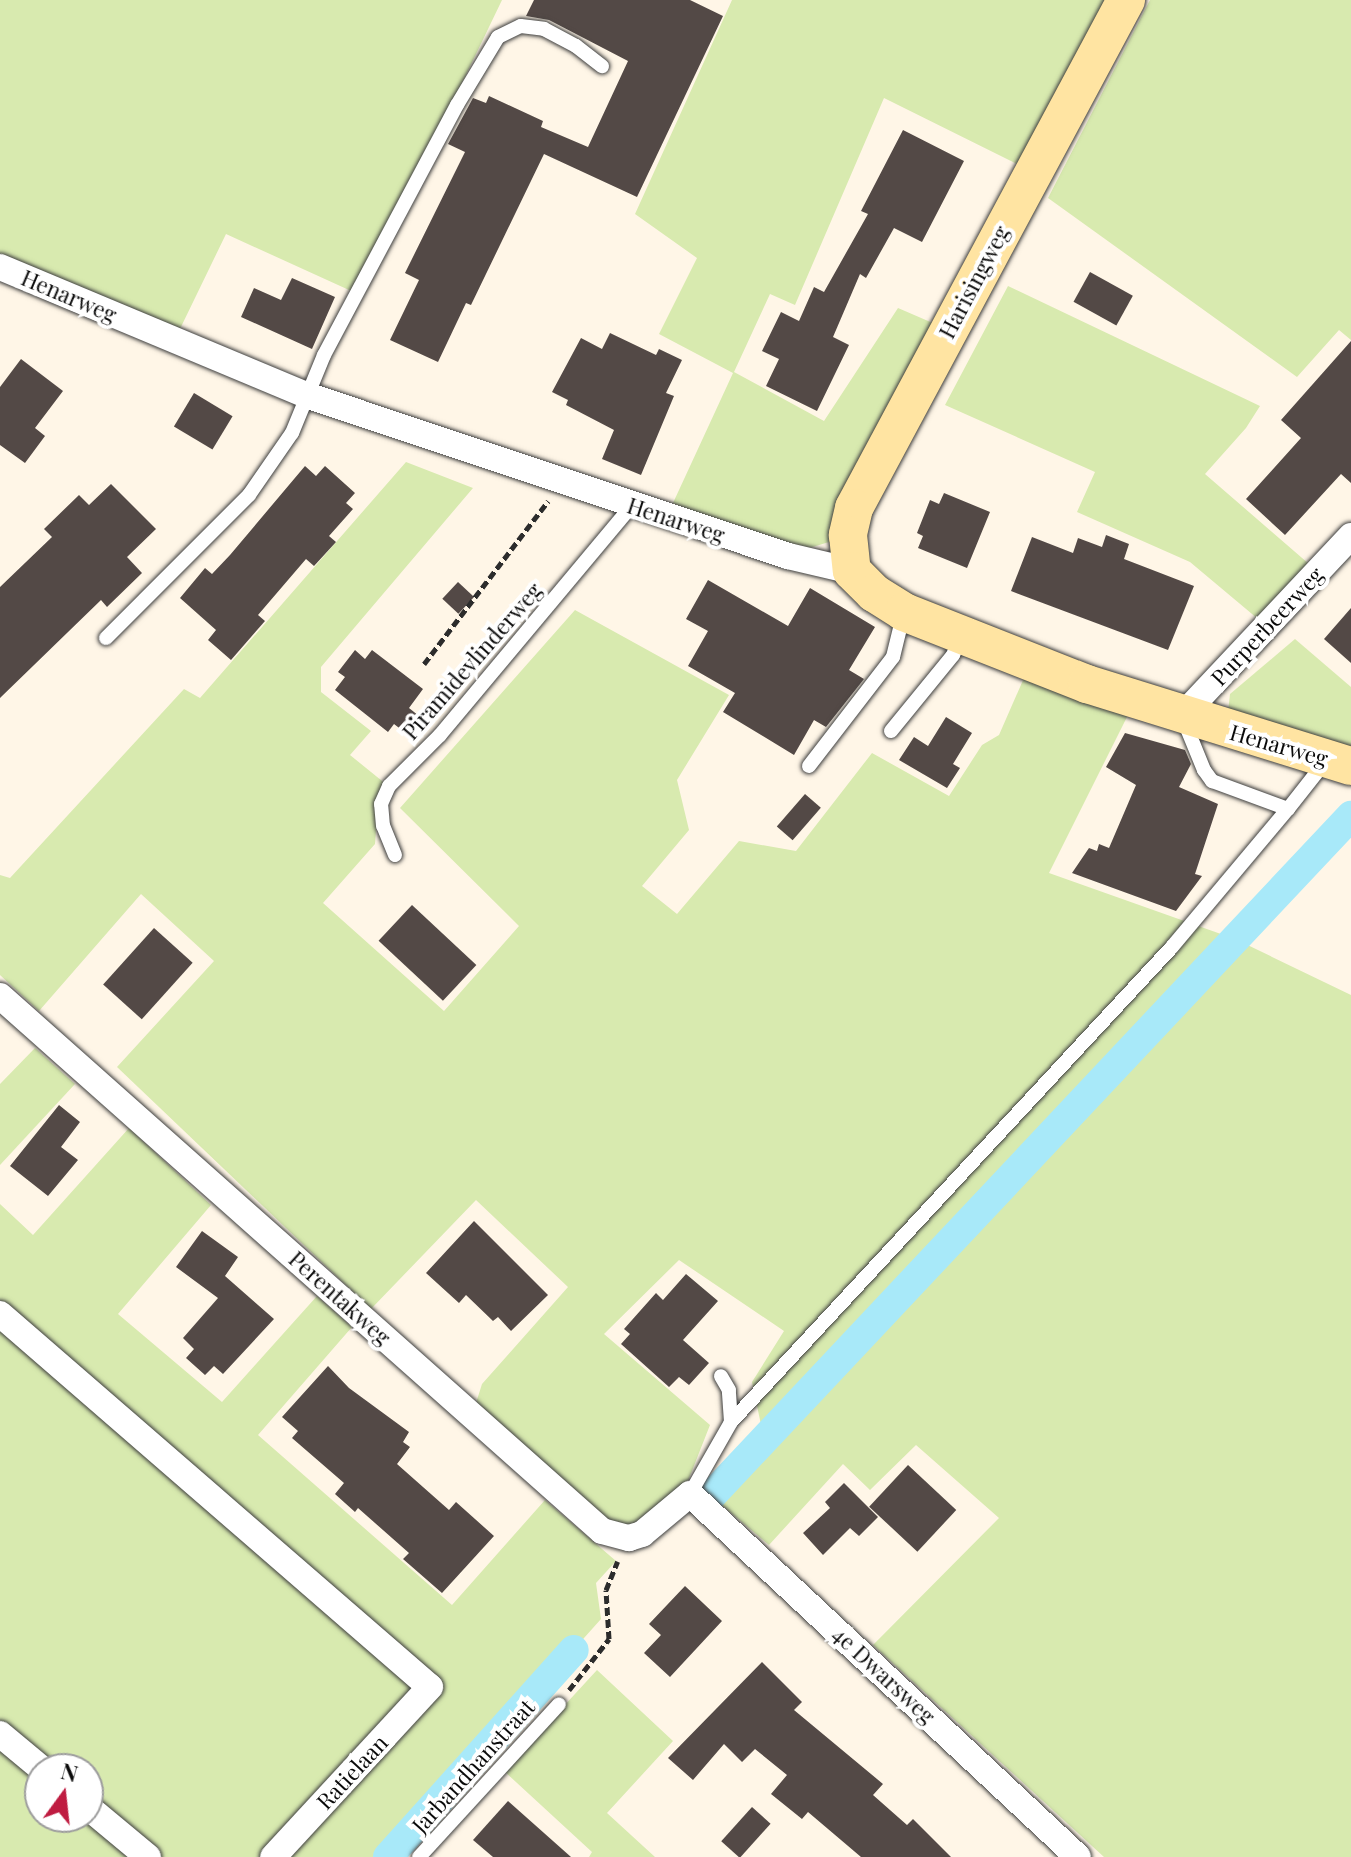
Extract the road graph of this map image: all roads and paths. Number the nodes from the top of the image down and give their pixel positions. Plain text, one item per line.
1 (1126, 0) edge
2 (602, 66) dead end
3 (0, 267) edge
4 (309, 396) junction
5 (565, 483) junction
6 (632, 505) junction
7 (1351, 536) edge
8 (852, 571) junction
9 (904, 612) junction
10 (962, 635) junction
11 (106, 638) dead end
12 (424, 664) dead end
13 (1182, 716) junction
14 (891, 731) dead end
15 (1339, 762) edge
16 (809, 766) dead end
17 (1288, 809) junction
18 (395, 855) dead end
19 (0, 996) edge
20 (0, 1314) edge
21 (721, 1376) dead end
22 (731, 1422) junction
23 (690, 1494) junction
24 (629, 1538) junction
25 (559, 1704) joint
26 (0, 1734) edge
27 (24, 1754) edge
28 (104, 1820) edge
29 (148, 1857) edge
30 (273, 1857) edge
31 (419, 1857) edge
32 (1078, 1857) edge

1 - 8 street, Harisingweg
2 - 4 lane
3 - 4 street, Henarweg
4 - 5 street, Henarweg
4 - 11 lane
5 - 6 street, Henarweg
5 - 12 path
6 - 8 street, Henarweg
6 - 18 lane, Piramidevlinderweg
7 - 13 street, Purperbeerweg
8 - 9 street, Henarweg
9 - 10 street, Henarweg
9 - 16 lane
10 - 13 street, Henarweg
10 - 14 lane
13 - 15 street, Henarweg
13 - 17 lane
15 - 17 lane
17 - 22 lane
19 - 24 street, Perentakweg
20 - 30 street, Ratielaan
21 - 22 lane
22 - 23 lane
23 - 24 street
23 - 32 street, 4e Dwarsweg
24 - 25 path
25 - 31 lane, Jarbandhanstraat
26 - 27 street
28 - 29 street

